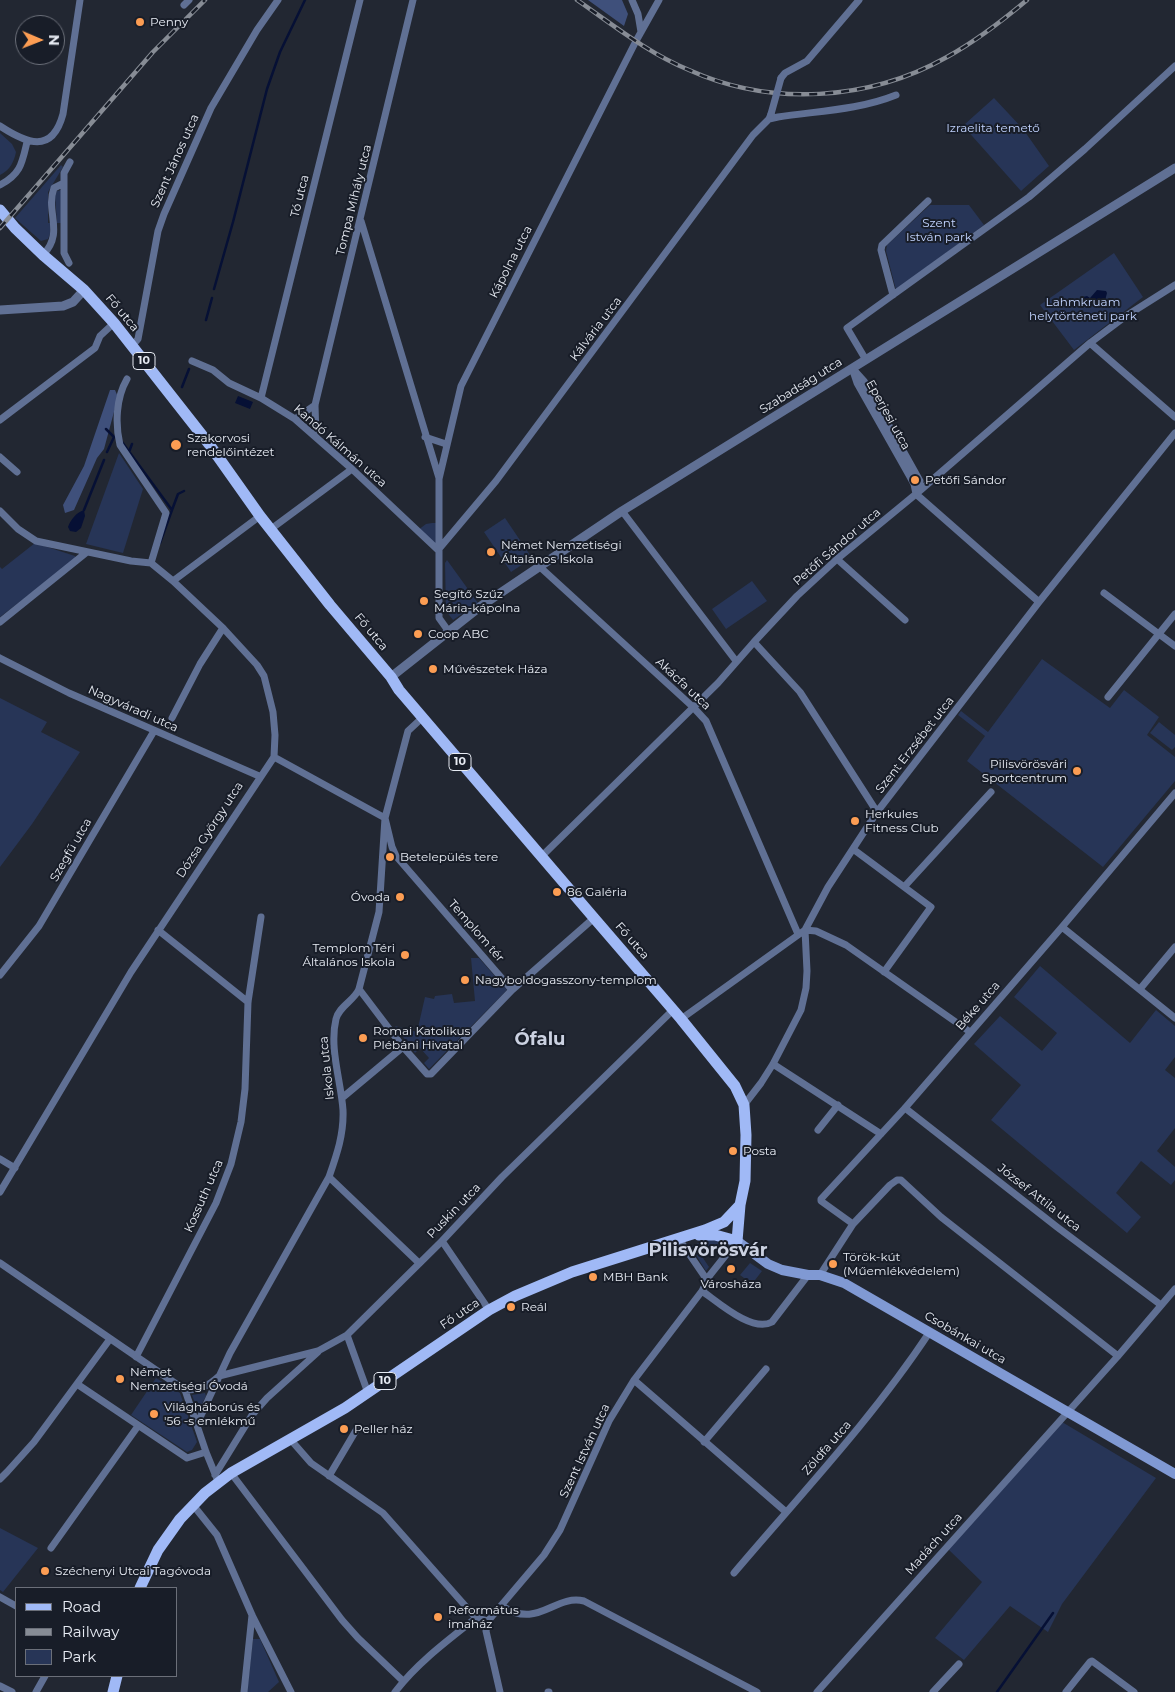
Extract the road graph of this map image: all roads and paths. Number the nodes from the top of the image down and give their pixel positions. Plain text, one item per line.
1 (80, 0) edge
2 (278, 0) edge
3 (360, 0) edge
4 (413, 0) edge
5 (632, 0) edge
6 (659, 0) edge
7 (859, 0) edge
8 (641, 32) junction
9 (1175, 66) edge
10 (896, 95) dead end
11 (770, 116) junction
12 (0, 126) edge
13 (27, 142) junction
14 (70, 162) dead end
15 (1175, 168) edge
16 (64, 183) junction
17 (0, 184) edge
18 (928, 202) dead end
19 (0, 210) edge
20 (360, 220) junction
21 (43, 255) junction
22 (69, 263) dead end
23 (1175, 285) edge
24 (84, 290) junction
25 (893, 295) junction
26 (0, 310) edge
27 (114, 323) junction
28 (1090, 342) junction
29 (132, 346) junction
30 (866, 360) junction
31 (192, 361) dead end
32 (852, 368) junction
33 (127, 379) dead end
34 (261, 398) junction
35 (315, 405) junction
36 (1175, 417) edge
37 (295, 419) junction
38 (0, 420) edge
39 (1175, 434) edge
40 (316, 437) junction
41 (425, 437) junction
42 (446, 444) junction
43 (0, 457) edge
44 (352, 469) junction
45 (17, 472) dead end
46 (439, 479) junction
47 (916, 494) junction
48 (0, 511) edge
49 (622, 511) junction
50 (260, 516) junction
51 (271, 530) junction
52 (438, 550) junction
53 (87, 552) junction
54 (837, 559) junction
55 (150, 564) junction
56 (540, 567) junction
57 (173, 581) junction
58 (1104, 593) dead end
59 (1039, 602) junction
60 (1175, 614) edge
61 (904, 620) dead end
62 (0, 622) edge
63 (223, 628) junction
64 (447, 633) junction
65 (1159, 634) junction
66 (754, 642) junction
67 (1175, 646) edge
68 (0, 658) edge
69 (736, 661) junction
70 (391, 677) junction
71 (1108, 697) dead end
72 (693, 707) junction
73 (172, 718) dead end
74 (422, 718) junction
75 (154, 730) junction
76 (274, 757) junction
77 (260, 776) junction
78 (991, 792) dead end
79 (1175, 793) edge
80 (877, 812) junction
81 (385, 818) junction
82 (853, 849) junction
83 (542, 856) junction
84 (904, 887) junction
85 (261, 917) dead end
86 (594, 918) junction
87 (1062, 927) junction
88 (158, 930) junction
89 (801, 932) junction
90 (1175, 947) edge
91 (884, 972) junction
92 (0, 975) edge
93 (358, 989) junction
94 (1140, 989) junction
95 (512, 990) junction
96 (248, 1002) junction
97 (674, 1009) junction
98 (1175, 1018) edge
99 (682, 1019) junction
100 (970, 1032) junction
101 (403, 1047) junction
102 (773, 1064) junction
103 (342, 1098) junction
104 (744, 1104) junction
105 (838, 1105) junction
106 (905, 1108) junction
107 (818, 1130) dead end
108 (881, 1134) junction
109 (0, 1159) edge
110 (15, 1168) junction
111 (329, 1177) junction
112 (0, 1192) edge
113 (740, 1205) junction
114 (724, 1222) junction
115 (854, 1224) junction
116 (683, 1237) junction
117 (736, 1239) junction
118 (442, 1241) junction
119 (0, 1263) edge
120 (419, 1263) junction
121 (820, 1274) junction
122 (808, 1275) junction
123 (707, 1280) junction
124 (1175, 1289) edge
125 (702, 1291) junction
126 (1161, 1305) junction
127 (489, 1310) junction
128 (930, 1333) junction
129 (347, 1334) junction
130 (110, 1339) junction
131 (318, 1351) junction
132 (1118, 1356) junction
133 (136, 1357) junction
134 (766, 1369) dead end
135 (219, 1376) junction
136 (634, 1380) junction
137 (77, 1384) junction
138 (185, 1390) junction
139 (368, 1393) junction
140 (1068, 1412) junction
141 (197, 1424) junction
142 (138, 1426) junction
143 (358, 1428) dead end
144 (290, 1439) junction
145 (704, 1442) junction
146 (206, 1452) junction
147 (231, 1473) junction
148 (1175, 1474) edge
149 (329, 1476) junction
150 (0, 1478) edge
151 (217, 1479) junction
152 (193, 1505) junction
153 (786, 1512) junction
154 (51, 1548) dead end
155 (734, 1573) dead end
156 (140, 1587) edge
157 (0, 1597) edge
158 (15, 1605) edge
159 (502, 1606) junction
160 (252, 1615) junction
161 (476, 1618) junction
162 (488, 1621) junction
163 (960, 1664) dead end
164 (44, 1677) edge
165 (117, 1677) edge
166 (404, 1681) junction
167 (0, 1686) edge
168 (12, 1692) edge
169 (36, 1692) edge
170 (113, 1692) edge
171 (244, 1692) edge
172 (291, 1692) edge
173 (395, 1692) edge
174 (500, 1692) edge
175 (757, 1692) edge
176 (817, 1692) edge
177 (934, 1692) edge
178 (1066, 1692) edge
179 (1134, 1692) edge

1 - 13 street
2 - 29 street, Szent János utca
3 - 34 street, Tó utca
4 - 20 street, Tompa Mihály utca
5 - 8 street
6 - 8 street, Kápolna utca
7 - 11 street, Kálvária utca, bridge
8 - 42 street, Kápolna utca
9 - 25 street
10 - 11 street
11 - 52 street, Kálvária utca
12 - 13 street
13 - 17 street
14 - 16 street
15 - 30 street, Szabadság utca
16 - 21 street
16 - 22 street
18 - 25 street
19 - 21 main road, Fő utca / 10
20 - 35 street, Tompa Mihály utca
20 - 41 street
21 - 24 main road, Fő utca / 10
23 - 28 street, Petőfi Sándor utca
24 - 26 street
24 - 27 main road, Fő utca / 10
25 - 30 street
27 - 29 main road, Fő utca / 10
27 - 38 street
28 - 36 street
28 - 47 street, Petőfi Sándor utca
29 - 50 main road, Fő utca / 10
30 - 32 street, Szabadság utca
31 - 34 street, Kandó Kálmán utca
32 - 47 street, Eperjesi utca
32 - 49 street, Szabadság utca
33 - 55 street
34 - 37 street, Kandó Kálmán utca
35 - 37 street
35 - 40 street, Tompa Mihály utca
37 - 40 street, Kandó Kálmán utca
39 - 59 street, Szent Erzsébet utca
40 - 44 street, Kandó Kálmán utca
41 - 42 street
41 - 46 street
42 - 46 street, Kápolna utca
43 - 45 street
44 - 51 street
44 - 52 street, Kandó Kálmán utca
46 - 52 street, Kápolna utca
47 - 54 street, Petőfi Sándor utca
47 - 59 street
48 - 53 street
49 - 56 street, Szabadság utca
49 - 69 street
50 - 51 main road, Fő utca / 10
50 - 57 street
51 - 70 main road, Fő utca / 10
52 - 64 street, Kápolna utca
53 - 55 street
53 - 62 street
54 - 61 street
54 - 66 street, Petőfi Sándor utca
55 - 57 street
56 - 64 street, Szabadság utca
56 - 72 street, Akácfa utca
57 - 63 street
58 - 65 street
59 - 80 street, Szent Erzsébet utca
60 - 65 street
63 - 73 street
63 - 76 street
64 - 70 street, Szabadság utca
65 - 67 street
65 - 71 street
66 - 69 street, Petőfi Sándor utca
66 - 80 street
68 - 75 street, Nagyváradi utca
69 - 72 street, Petőfi Sándor utca
70 - 74 main road, Fő utca / 10
72 - 83 street, Petőfi Sándor utca
72 - 89 street, Akácfa utca
74 - 81 street, Iskola utca
74 - 83 main road, Fő utca / 10
75 - 77 street, Nagyváradi utca
75 - 92 street, Szegfű utca
76 - 77 street, Dózsa György utca
76 - 81 street
77 - 88 street, Dózsa György utca
78 - 84 street
79 - 87 street, Béke utca
80 - 82 street, Szent Erzsébet utca
81 - 93 street, Iskola utca
81 - 95 street, Templom tér
82 - 84 street
82 - 89 street, Szent Erzsébet utca
83 - 86 main road, Fő utca / 10
84 - 91 street
85 - 96 street, Kossuth utca
86 - 95 street
86 - 97 main road, Fő utca / 10
87 - 94 street
87 - 100 street, Béke utca
88 - 96 street
88 - 110 street, Dózsa György utca
89 - 91 street
89 - 99 street
89 - 102 street
90 - 94 street
91 - 100 street
93 - 101 street
93 - 103 street, Iskola utca
94 - 98 street
95 - 101 street
96 - 133 street, Kossuth utca
97 - 99 main road, Fő utca / 10
97 - 118 street, Puskin utca
99 - 104 main road, Fő utca / 10
100 - 106 street, Béke utca
101 - 103 street
102 - 104 street
102 - 105 street
103 - 111 street, Iskola utca
104 - 113 main road, Fő utca / 10
105 - 107 street
105 - 108 street
106 - 108 street, Béke utca
106 - 126 street, József Attila utca
108 - 115 street, Béke utca
109 - 110 street
110 - 112 street, Dózsa György utca
111 - 120 street
111 - 135 street, Iskola utca
113 - 114 main road, Fő utca / 10
113 - 117 main road
114 - 116 main road, Fő utca / 10
114 - 117 main road
115 - 121 street
115 - 132 street
116 - 117 main road
116 - 123 street
116 - 127 main road, Fő utca / 10
117 - 122 main road, Csobánkai utca
117 - 123 street, Szent István utca
118 - 120 street, Puskin utca
118 - 127 street
119 - 130 street
120 - 129 street, Puskin utca
121 - 122 main road, Csobánkai utca
121 - 128 main road, Csobánkai utca
122 - 125 street
123 - 125 street, Szent István utca
124 - 126 street, Madách utca
125 - 136 street, Szent István utca
126 - 132 street, Madách utca
127 - 139 main road, Fő utca / 10
128 - 140 main road, Csobánkai utca
128 - 153 street, Zöldfa utca
129 - 131 street, Puskin utca
129 - 139 street
130 - 133 street
130 - 137 street
131 - 135 street, Puskin utca
131 - 151 street
132 - 140 street, Madách utca
133 - 138 street
134 - 145 street
135 - 138 street
135 - 141 street, Iskola utca
136 - 145 street
136 - 159 street, Szent István utca
137 - 142 street
137 - 150 street
138 - 141 street
139 - 144 main road, Fő utca / 10
140 - 148 main road, Csobánkai utca
140 - 176 street, Madách utca
141 - 146 street
142 - 146 street
142 - 154 street
143 - 149 street
144 - 147 main road, Fő utca / 10
144 - 149 street
145 - 153 street
146 - 151 street
147 - 151 main road, Fő utca / 10
147 - 166 street
149 - 161 street
151 - 152 main road, Fő utca / 10
152 - 156 main road, Fő utca / 10
152 - 160 street
153 - 155 street, Zöldfa utca
157 - 158 street
159 - 162 street, Szent István utca
159 - 175 street
160 - 171 street
160 - 172 street
161 - 162 street
161 - 166 street
162 - 174 street
163 - 177 street
164 - 169 street
165 - 170 main road
166 - 173 street
167 - 168 street
178 - 179 street

